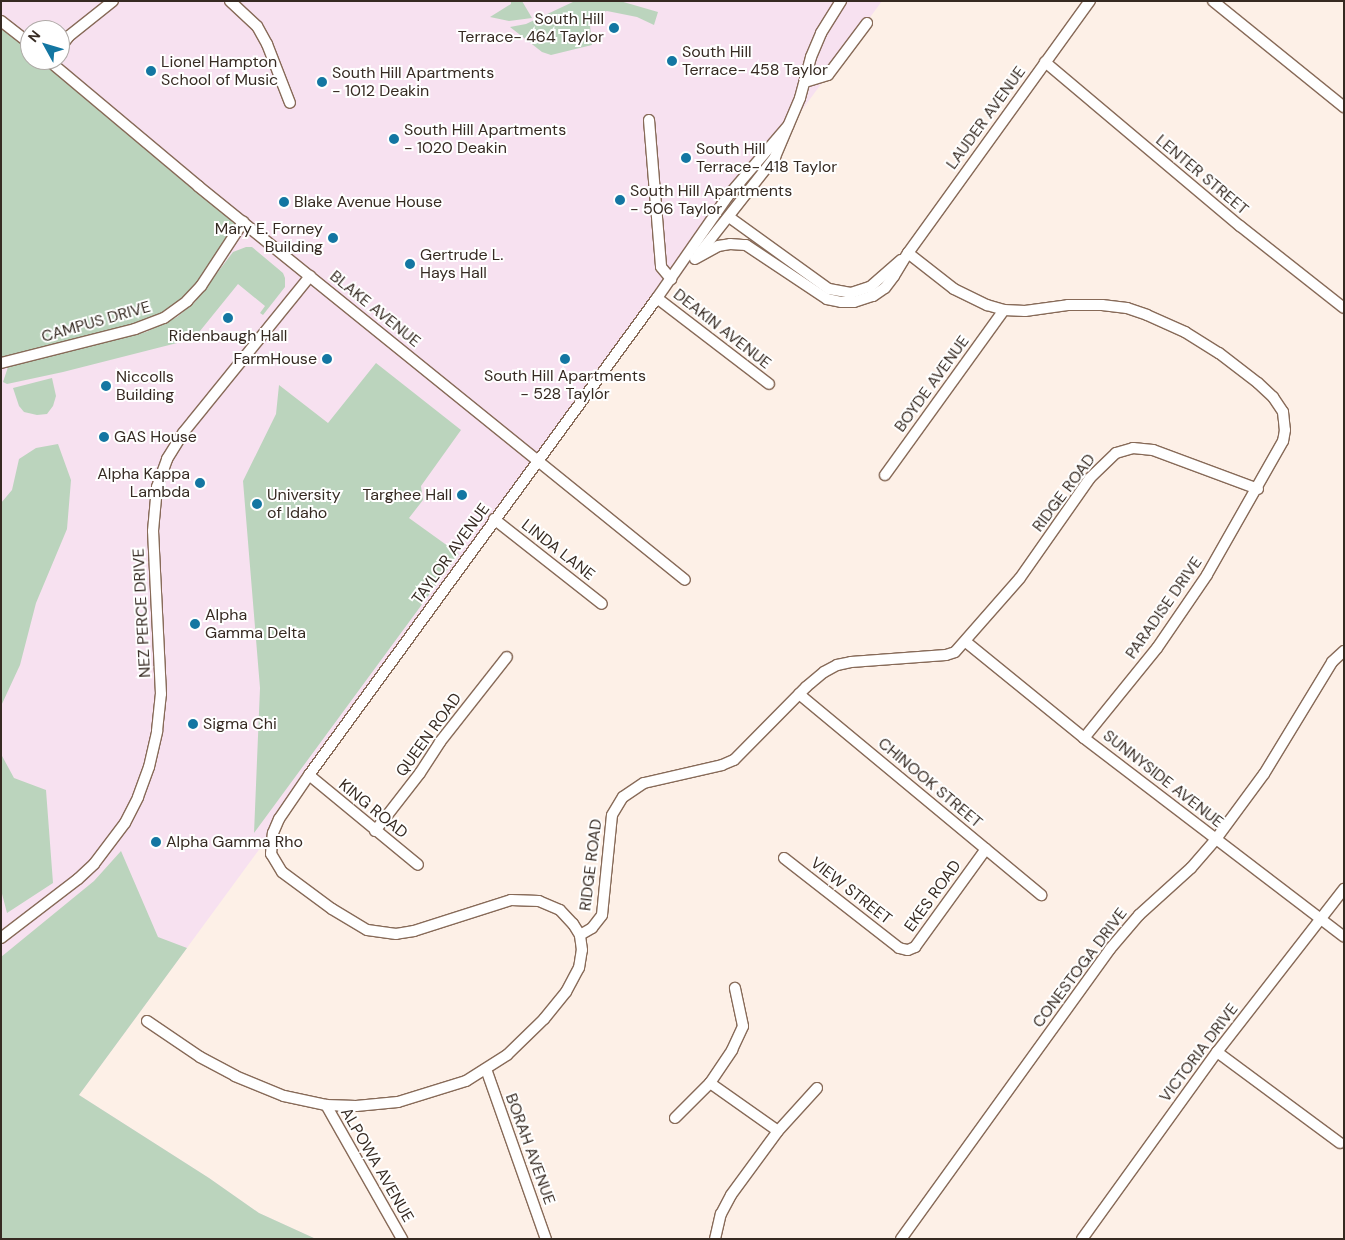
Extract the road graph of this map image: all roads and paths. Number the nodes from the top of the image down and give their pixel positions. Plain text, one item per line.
1 (113, 1) edge
2 (230, 1) edge
3 (841, 1) edge
4 (1090, 1) edge
5 (1213, 1) edge
6 (1, 21) edge
7 (867, 23) dead end
8 (70, 35) edge
9 (20, 36) edge
10 (1045, 62) junction
11 (61, 70) edge
12 (805, 82) junction
13 (290, 103) dead end
14 (1344, 107) edge
15 (649, 120) dead end
16 (788, 126) junction
17 (729, 217) junction
18 (243, 222) junction
19 (705, 228) junction
20 (908, 253) junction
21 (694, 259) junction
22 (310, 276) junction
23 (670, 279) junction
24 (657, 298) junction
25 (1344, 308) edge
26 (1004, 310) junction
27 (1, 363) edge
28 (768, 384) dead end
29 (537, 461) junction
30 (885, 475) dead end
31 (1258, 489) junction
32 (494, 519) junction
33 (685, 580) dead end
34 (602, 604) dead end
35 (966, 642) junction
36 (1344, 651) edge
37 (507, 657) dead end
38 (799, 694) junction
39 (1084, 738) junction
40 (309, 775) junction
41 (376, 831) junction
42 (1216, 839) junction
43 (986, 849) junction
44 (784, 858) dead end
45 (418, 865) dead end
46 (1344, 889) edge
47 (1041, 895) dead end
48 (1321, 919) junction
49 (580, 935) junction
50 (1344, 937) edge
51 (1, 938) edge
52 (899, 948) joint
53 (735, 988) dead end
54 (147, 1021) dead end
55 (1217, 1052) junction
56 (486, 1069) junction
57 (710, 1083) junction
58 (817, 1088) dead end
59 (326, 1106) junction
60 (675, 1118) dead end
61 (778, 1132) junction
62 (1340, 1143) dead end
63 (402, 1239) edge
64 (546, 1239) edge
65 (715, 1239) edge
66 (901, 1239) edge
67 (1082, 1239) edge

1 - 8 street
2 - 13 street
3 - 12 street, TAYLOR AVENUE
4 - 10 street, LAUDER AVENUE
5 - 14 street
6 - 9 street
7 - 12 street
10 - 20 street, LAUDER AVENUE
10 - 25 street, LENTER STREET
11 - 18 street, BLAKE AVENUE
12 - 16 street, TAYLOR AVENUE
15 - 23 street
16 - 17 street, TAYLOR AVENUE
16 - 19 street, TAYLOR AVENUE
17 - 19 street, TAYLOR AVENUE
17 - 20 street, LAUDER AVENUE
17 - 21 street, TAYLOR AVENUE
18 - 22 street, BLAKE AVENUE
18 - 27 street, CAMPUS DRIVE
19 - 23 street, TAYLOR AVENUE
20 - 21 street, LAUDER AVENUE
20 - 26 street
21 - 23 street, TAYLOR AVENUE
22 - 29 street, BLAKE AVENUE
22 - 51 street, NEZ PERCE DRIVE
23 - 24 street, TAYLOR AVENUE
24 - 28 street, DEAKIN AVENUE
24 - 29 street, TAYLOR AVENUE
26 - 30 street, BOYDE AVENUE
26 - 31 street
29 - 32 street, TAYLOR AVENUE
29 - 33 street, BLAKE AVENUE
31 - 35 street, RIDGE ROAD
31 - 39 street, PARADISE DRIVE
32 - 34 street, LINDA LANE
32 - 40 street, TAYLOR AVENUE
35 - 38 street, RIDGE ROAD
35 - 39 street, SUNNYSIDE AVENUE
36 - 42 street, CONESTOGA DRIVE
37 - 41 street, QUEEN ROAD
38 - 43 street, CHINOOK STREET
38 - 49 street, RIDGE ROAD
39 - 42 street, SUNNYSIDE AVENUE
40 - 41 street, KING ROAD
40 - 49 street, TAYLOR AVENUE
41 - 45 street, KING ROAD
42 - 48 street, SUNNYSIDE AVENUE
42 - 66 street, CONESTOGA DRIVE
43 - 47 street, CHINOOK STREET
43 - 52 street, EKES ROAD
44 - 52 street, VIEW STREET
46 - 48 street, VICTORIA DRIVE
48 - 50 street, SUNNYSIDE AVENUE
48 - 55 street, VICTORIA DRIVE
49 - 56 street
53 - 57 street
54 - 59 street
55 - 62 street
55 - 67 street, VICTORIA DRIVE
56 - 59 street
56 - 64 street, BORAH AVENUE
57 - 60 street
57 - 61 street
58 - 61 street
59 - 63 street, ALPOWA AVENUE
61 - 65 street

